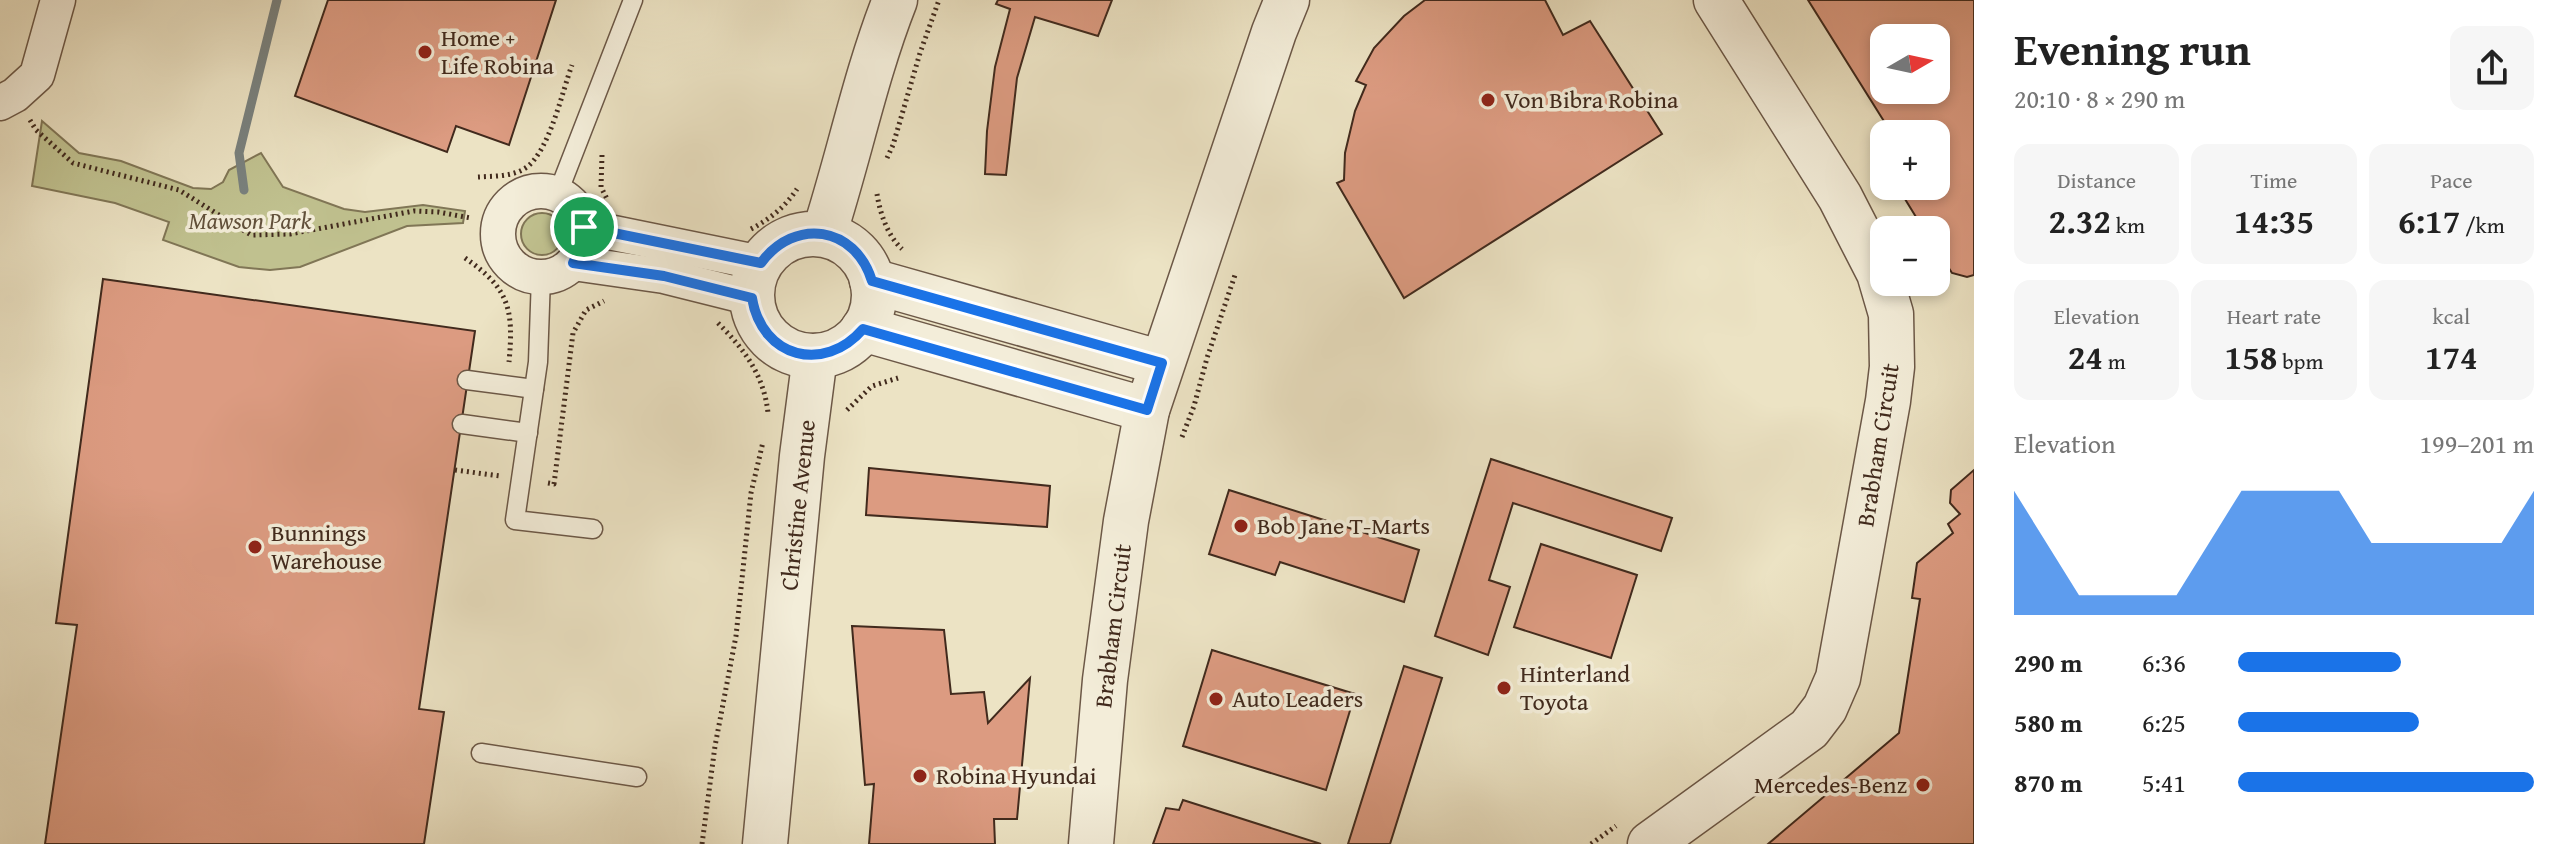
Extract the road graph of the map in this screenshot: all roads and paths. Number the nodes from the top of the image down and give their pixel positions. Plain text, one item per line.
1 (58, 0) edge
2 (633, 0) edge
3 (895, 0) edge
4 (939, 0) edge
5 (1287, 0) edge
6 (1716, 0) edge
7 (572, 65) dead end
8 (8, 99) edge
9 (532, 160) junction
10 (882, 168) dead end
11 (478, 177) dead end
12 (550, 179) junction
13 (801, 180) dead end
14 (877, 180) dead end
15 (589, 181) dead end
16 (601, 187) dead end
17 (471, 218) dead end
18 (584, 227) junction
19 (824, 234) junction
20 (904, 251) dead end
21 (465, 258) dead end
22 (573, 263) junction
23 (541, 277) junction
24 (872, 281) junction
25 (731, 292) junction
26 (611, 299) dead end
27 (863, 329) junction
28 (815, 356) junction
29 (1162, 363) junction
30 (509, 365) dead end
31 (906, 376) dead end
32 (467, 380) dead end
33 (534, 389) junction
34 (1147, 410) junction
35 (843, 414) dead end
36 (767, 420) dead end
37 (462, 424) dead end
38 (767, 430) dead end
39 (528, 433) junction
40 (496, 460) dead end
41 (455, 470) dead end
42 (548, 483) dead end
43 (593, 529) dead end
44 (782, 655) junction
45 (481, 753) dead end
46 (637, 777) dead end
47 (1639, 831) edge
48 (702, 844) edge
49 (739, 844) edge
50 (765, 844) edge
51 (1091, 844) edge
52 (1591, 844) edge

1 - 8 street
2 - 12 lane
3 - 19 street
4 - 10 path
5 - 29 street, Brabham Circuit
6 - 47 street, Brabham Circuit
7 - 9 path
8 - 17 path
9 - 11 path
9 - 12 path
12 - 18 street
12 - 23 street
13 - 25 path
14 - 20 path
15 - 16 path
18 - 22 street
18 - 25 street
19 - 24 street
19 - 25 street
21 - 30 path
22 - 23 street
22 - 25 street
23 - 33 lane
24 - 27 street
24 - 29 street
25 - 28 street
25 - 36 path
26 - 42 path
27 - 28 street
27 - 34 street
28 - 44 street, Christine Avenue
29 - 34 street, Brabham Circuit
31 - 35 path
32 - 33 lane
33 - 39 lane
34 - 51 street, Brabham Circuit
37 - 39 lane
38 - 48 path
39 - 43 lane
40 - 41 path
44 - 49 street, Christine Avenue
44 - 50 street, Christine Avenue
45 - 46 lane
47 - 52 path

